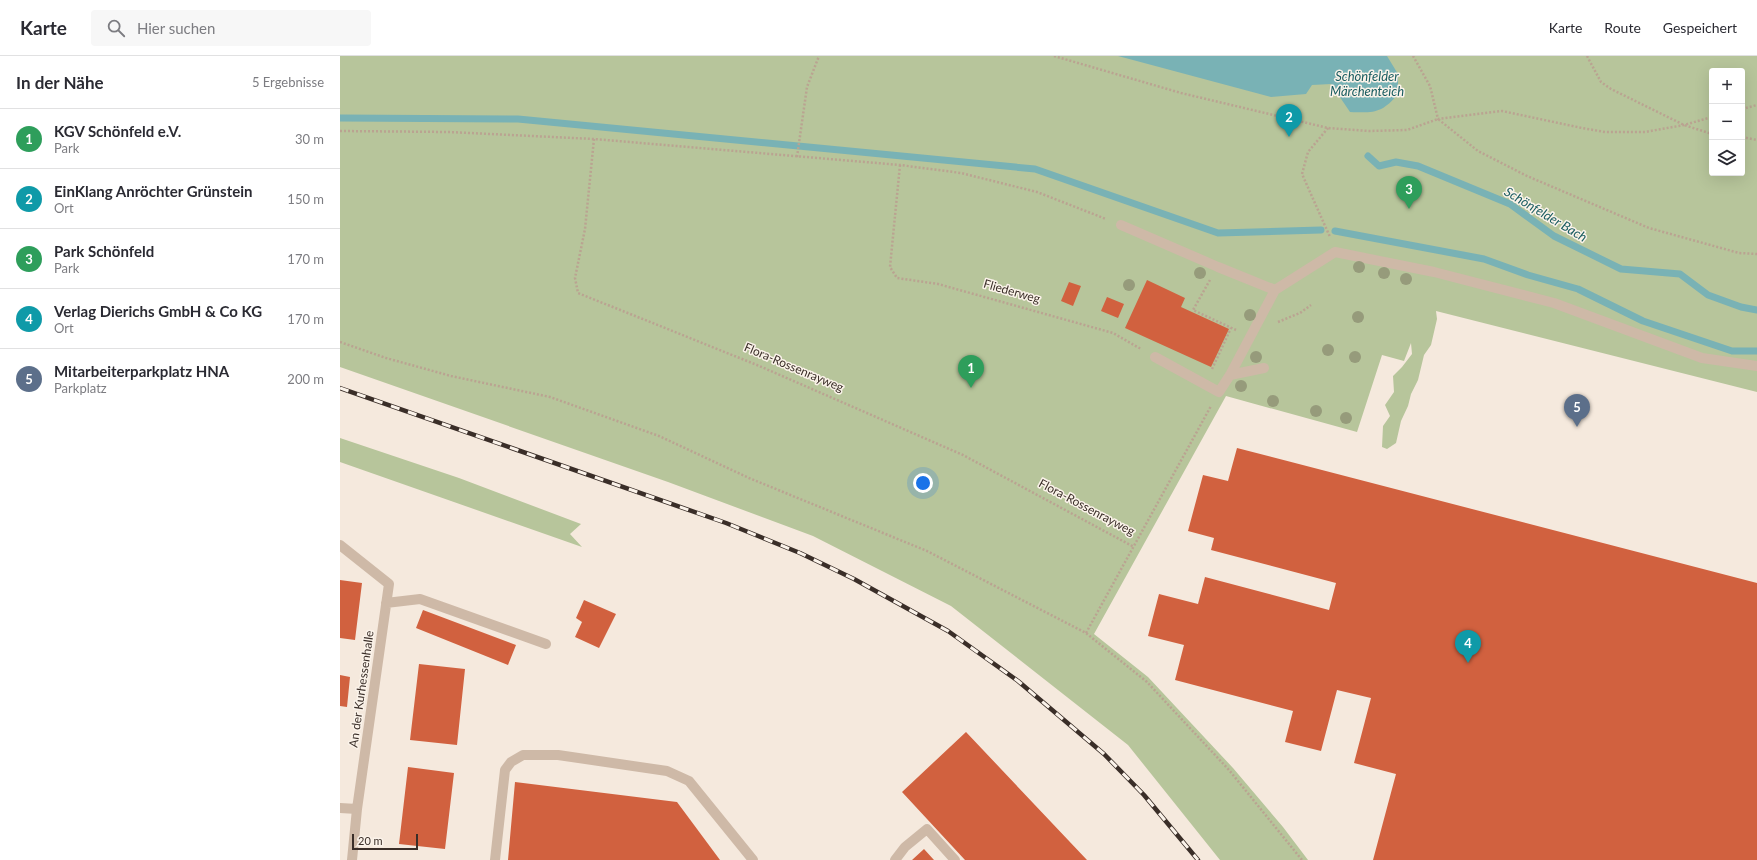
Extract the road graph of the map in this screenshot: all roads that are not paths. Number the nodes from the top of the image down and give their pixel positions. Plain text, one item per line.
1 (1121, 224) road end
2 (1275, 290) junction
3 (1155, 357) road end
4 (1757, 366) edge
5 (1264, 368) dead end
6 (1230, 376) junction
7 (340, 545) edge
8 (386, 603) junction
9 (546, 644) dead end
10 (340, 808) edge
11 (357, 809) junction
12 (352, 860) edge
13 (495, 860) edge
14 (753, 860) edge
15 (895, 860) edge
16 (955, 860) edge

1 - 2 street
2 - 4 street
2 - 6 street
3 - 6 street
5 - 6 street
7 - 8 street, An der Kurhessenhalle
8 - 9 street
8 - 11 street, An der Kurhessenhalle
10 - 11 street
11 - 12 street, An der Kurhessenhalle
13 - 14 street
15 - 16 street

